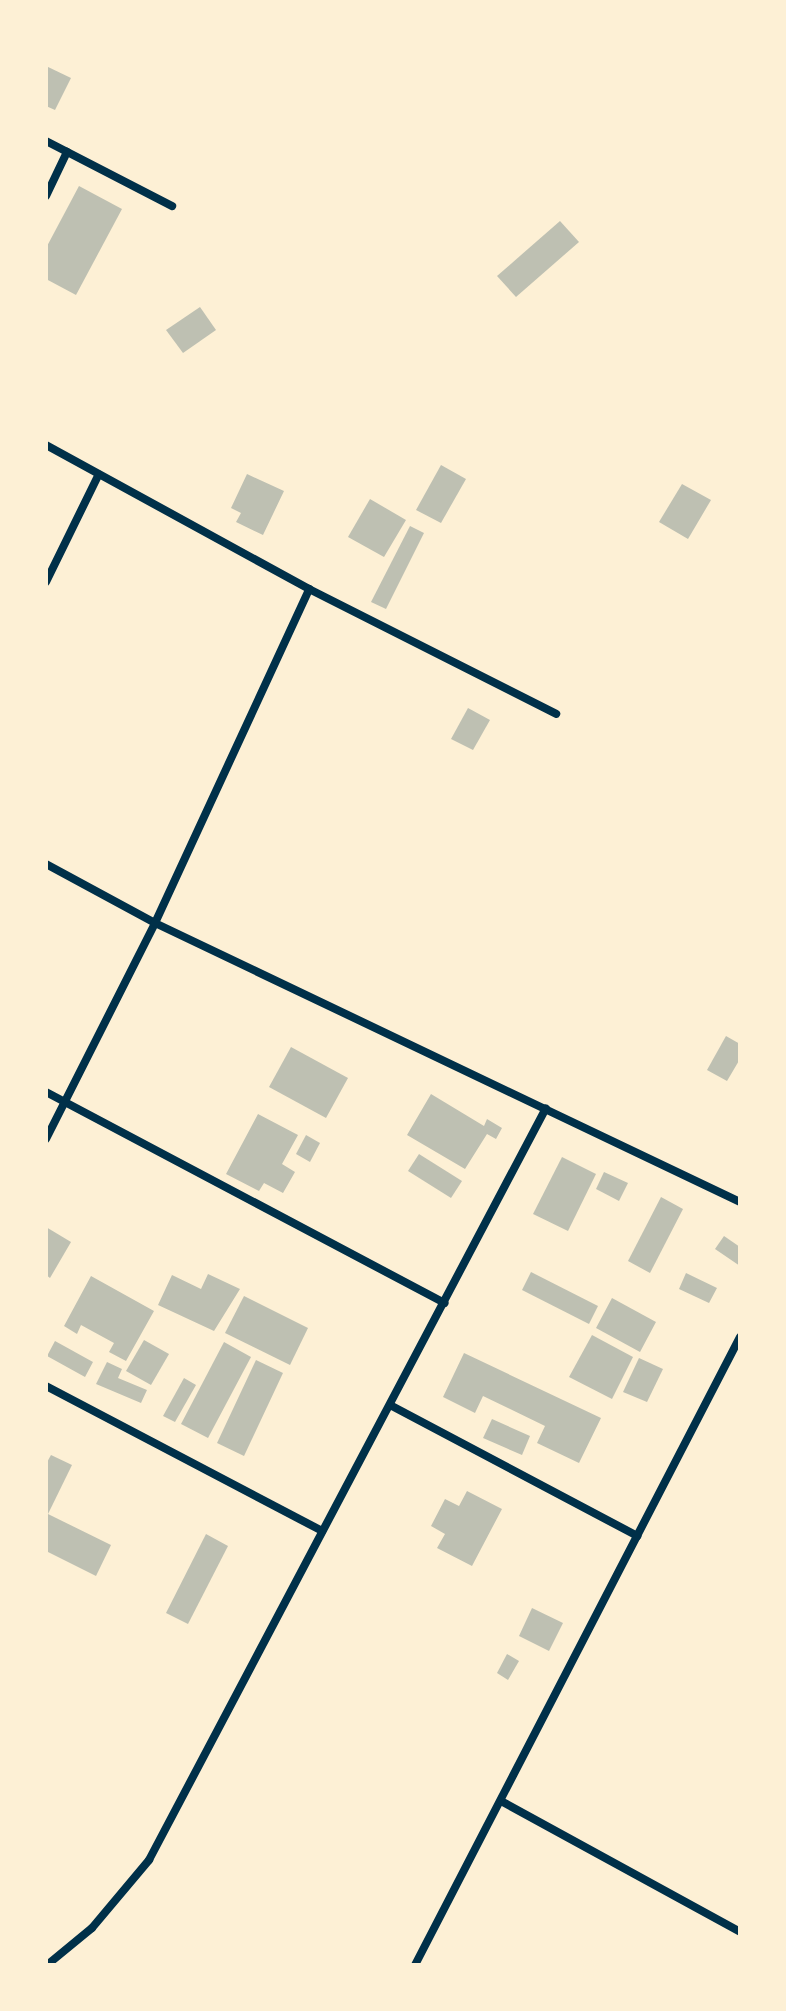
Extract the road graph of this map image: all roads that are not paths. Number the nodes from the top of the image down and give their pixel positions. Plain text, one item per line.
1 (46, 141) edge
2 (67, 152) junction
3 (46, 196) edge
4 (172, 206) dead end
5 (46, 445) edge
6 (99, 474) junction
7 (46, 582) edge
8 (309, 589) junction
9 (556, 714) dead end
10 (46, 864) edge
11 (155, 923) junction
12 (46, 1092) edge
13 (64, 1101) junction
14 (546, 1108) junction
15 (46, 1139) edge
16 (740, 1202) edge
17 (445, 1303) junction
18 (740, 1337) edge
19 (46, 1386) edge
20 (390, 1405) junction
21 (322, 1531) junction
22 (637, 1536) junction
23 (501, 1801) junction
24 (740, 1932) edge
25 (51, 1964) edge
26 (415, 1965) edge

1 - 2 street
2 - 3 street
2 - 4 street
5 - 6 street
6 - 7 street
6 - 8 street
8 - 9 street
8 - 11 street
10 - 11 street
11 - 13 street
11 - 14 street
12 - 13 street
13 - 15 street
13 - 17 street
14 - 16 street
14 - 17 street
17 - 20 street
18 - 22 street
19 - 21 street
20 - 21 street
20 - 22 street
21 - 25 street
22 - 23 street
23 - 24 street
23 - 26 street

